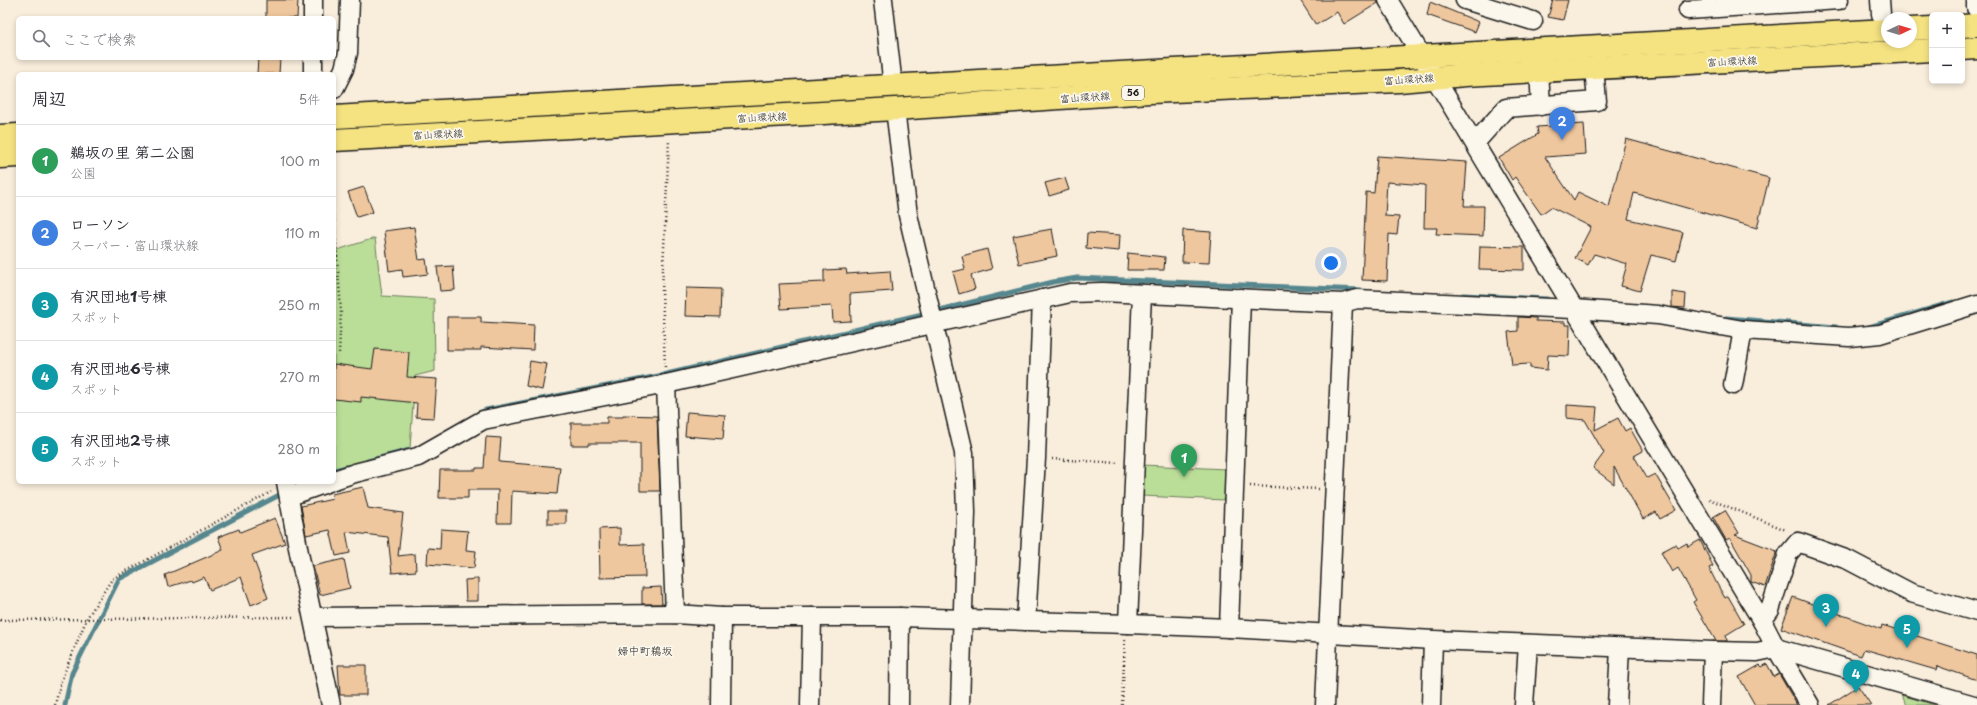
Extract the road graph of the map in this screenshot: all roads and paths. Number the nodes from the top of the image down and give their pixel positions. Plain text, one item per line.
1 (313, 0) edge
2 (350, 0) edge
3 (883, 0) edge
4 (1388, 0) edge
5 (1465, 0) edge
6 (1839, 0) edge
7 (1778, 2) edge
8 (1688, 10) dead end
9 (1976, 11) edge
10 (1881, 15) edge
11 (313, 16) edge
12 (1533, 21) dead end
13 (1965, 23) edge
14 (1929, 28) edge
15 (1917, 29) edge
16 (1977, 48) edge
17 (1965, 49) edge
18 (1929, 50) edge
19 (1422, 56) junction
20 (313, 60) edge
21 (1594, 68) junction
22 (1539, 71) junction
23 (313, 72) edge
24 (1436, 78) junction
25 (336, 85) edge
26 (893, 86) junction
27 (1542, 106) junction
28 (895, 109) junction
29 (336, 117) edge
30 (670, 122) junction
31 (16, 135) edge
32 (0, 136) edge
33 (336, 140) edge
34 (1475, 143) junction
35 (16, 156) edge
36 (0, 157) edge
37 (336, 243) edge
38 (1142, 294) junction
39 (1241, 298) junction
40 (1042, 299) junction
41 (1343, 303) junction
42 (1977, 304) edge
43 (1573, 308) junction
44 (933, 325) junction
45 (1743, 330) junction
46 (340, 354) dead end
47 (666, 384) junction
48 (1733, 385) dead end
49 (1036, 458) junction
50 (1135, 464) junction
51 (336, 479) edge
52 (315, 484) edge
53 (1233, 485) junction
54 (288, 488) edge
55 (1682, 488) junction
56 (1334, 490) junction
57 (1798, 542) junction
58 (1977, 612) edge
59 (675, 614) junction
60 (313, 617) junction
61 (722, 617) junction
62 (812, 617) junction
63 (900, 617) junction
64 (86, 618) junction
65 (963, 619) junction
66 (0, 620) edge
67 (1026, 621) junction
68 (1762, 621) junction
69 (1128, 624) junction
70 (1229, 628) junction
71 (1328, 633) junction
72 (1433, 640) junction
73 (1528, 644) junction
74 (1620, 648) junction
75 (1776, 648) junction
76 (1713, 652) junction
77 (55, 705) edge
78 (331, 705) edge
79 (721, 705) edge
80 (810, 705) edge
81 (899, 705) edge
82 (960, 705) edge
83 (1122, 705) edge
84 (1326, 705) edge
85 (1431, 705) edge
86 (1524, 705) edge
87 (1617, 705) edge
88 (1711, 705) edge
89 (1810, 705) edge
90 (1974, 705) edge

1 - 11 street
2 - 25 street
3 - 26 street
4 - 19 street
5 - 12 street
6 - 7 street
7 - 8 street
9 - 13 main road
10 - 19 main road, 富山環状線 / 56
14 - 15 main road
16 - 17 main road
18 - 21 main road, 富山環状線 / 56
19 - 24 street
19 - 26 main road, 富山環状線 / 56
20 - 23 street
21 - 22 main road, 富山環状線 / 56
21 - 27 street
22 - 24 main road, 富山環状線 / 56
22 - 27 street
24 - 28 main road, 富山環状線 / 56
24 - 34 street
26 - 29 main road, 富山環状線 / 56
27 - 34 street
28 - 30 main road, 富山環状線 / 56
28 - 44 street
30 - 33 main road, 富山環状線 / 56
30 - 47 path
31 - 32 main road
34 - 43 street
35 - 36 main road
37 - 46 path
38 - 39 street
38 - 40 street
38 - 50 street
39 - 41 street
39 - 53 street
40 - 44 street
40 - 49 street
41 - 43 street
41 - 56 street
42 - 45 street
43 - 45 street
43 - 55 street
44 - 47 street
44 - 65 street
45 - 48 street
47 - 51 street
47 - 59 street
49 - 50 path
49 - 67 street
50 - 69 street
52 - 54 street
53 - 56 path
53 - 70 street
54 - 60 street
54 - 64 path
55 - 57 path
55 - 68 street
56 - 71 street
57 - 58 street
57 - 68 street
59 - 60 street
59 - 61 street
60 - 64 path
60 - 78 street
61 - 62 street
61 - 79 street
62 - 63 street
62 - 80 street
63 - 65 street
63 - 81 street
64 - 66 path
64 - 77 path
65 - 67 street
65 - 82 street
67 - 69 street
68 - 75 street
69 - 70 street
69 - 83 path
70 - 71 street
71 - 72 street
71 - 84 street
72 - 73 street
72 - 85 street
73 - 74 street
73 - 86 street
74 - 76 street
74 - 87 street
75 - 76 street
75 - 89 street
75 - 90 street
76 - 88 street

